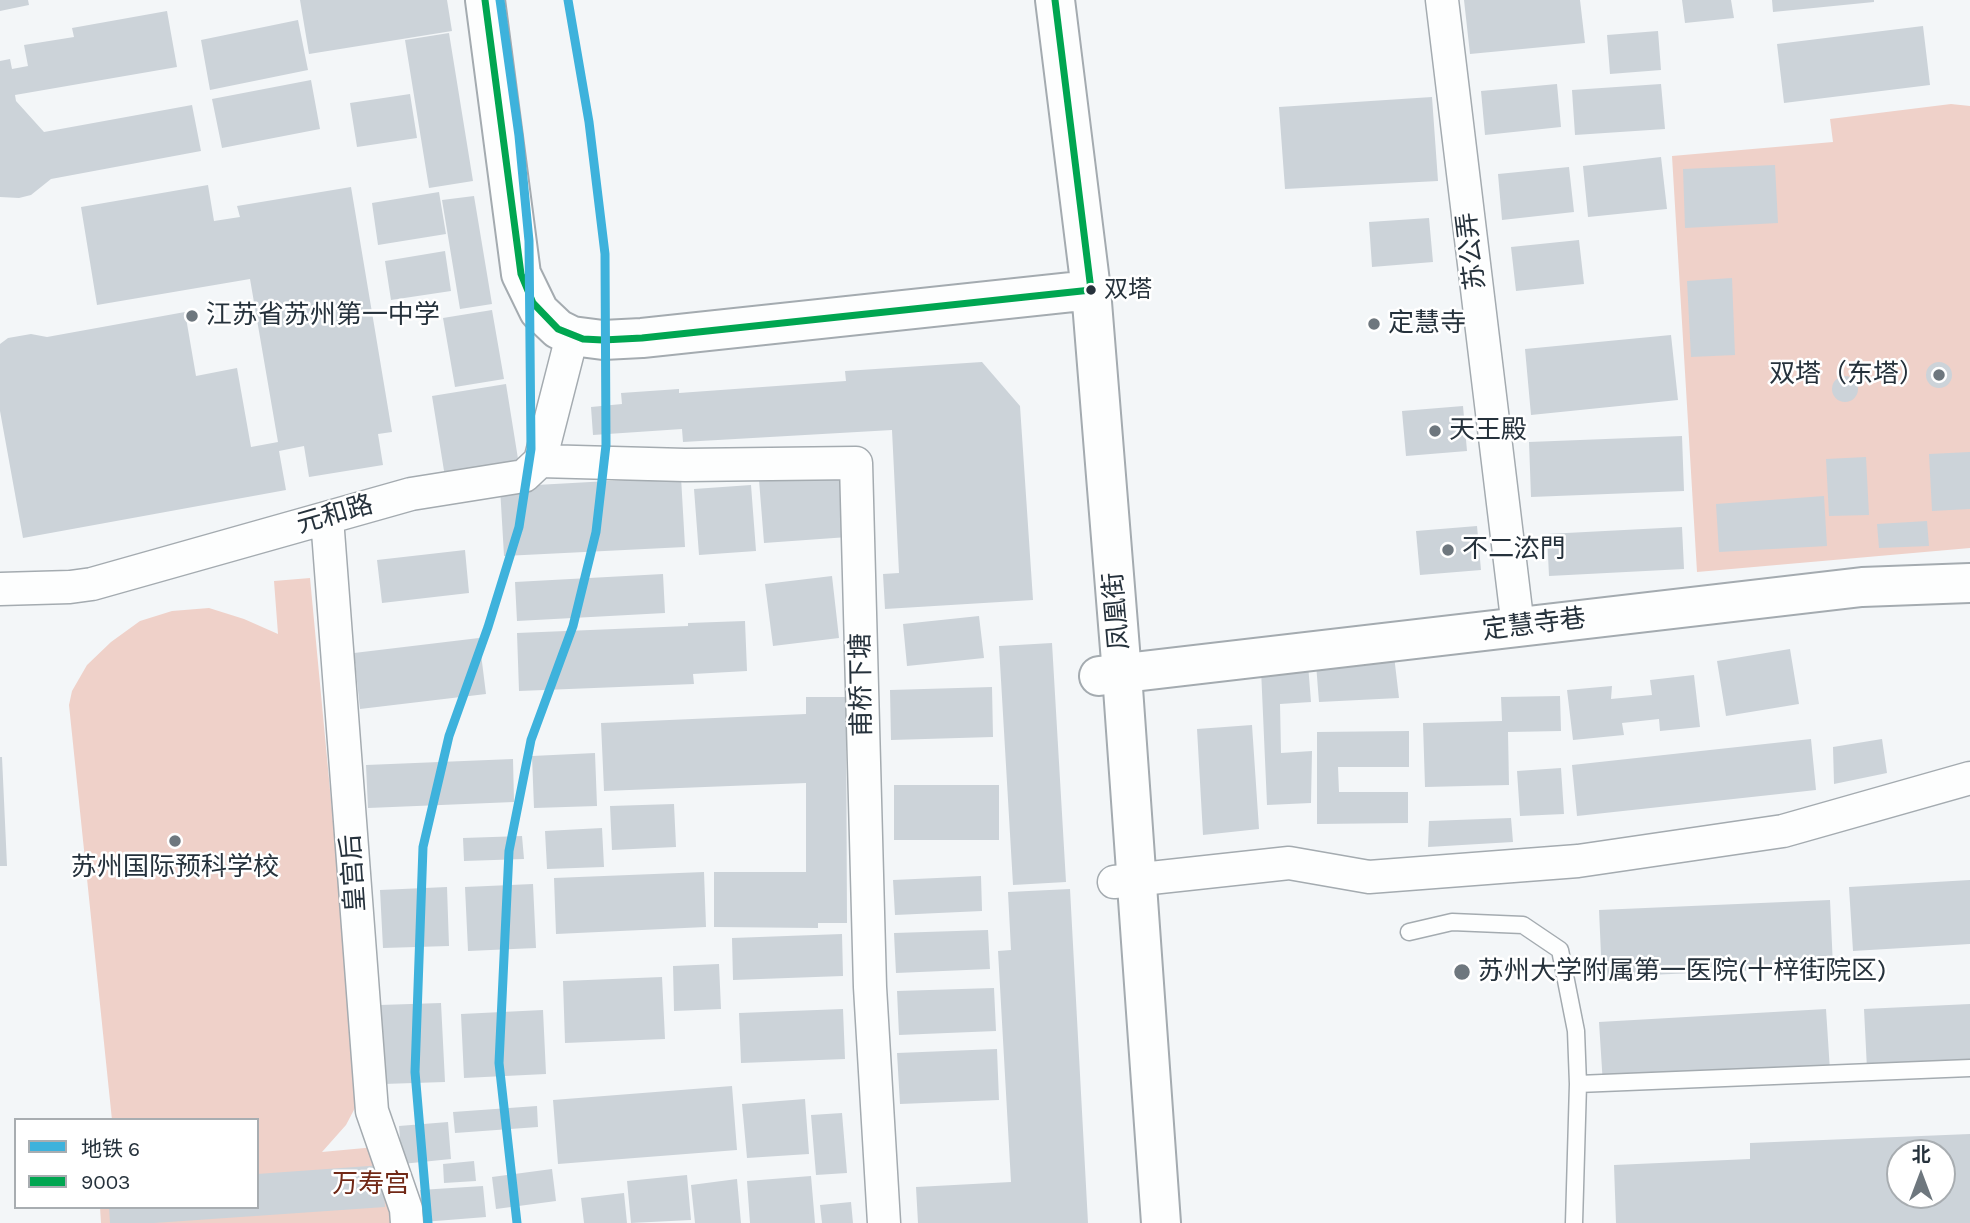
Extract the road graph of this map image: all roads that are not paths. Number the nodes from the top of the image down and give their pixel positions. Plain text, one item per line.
1 (485, 0) edge
2 (1055, 0) edge
3 (1442, 0) edge
4 (1079, 291) junction
5 (572, 336) junction
6 (540, 460) junction
7 (327, 518) junction
8 (1970, 583) edge
9 (0, 589) edge
10 (1518, 627) junction
11 (1111, 675) junction
12 (1970, 778) edge
13 (1125, 882) junction
14 (1409, 932) dead end
15 (1970, 1068) edge
16 (1578, 1084) junction
17 (407, 1223) edge
18 (884, 1223) edge
19 (1137, 1223) edge
20 (1161, 1223) edge
21 (1574, 1223) edge

1 - 5 main road
2 - 4 main road, 凤凰街
3 - 10 street, 苏公弄
4 - 5 main road
4 - 11 main road, 凤凰街
5 - 6 street
6 - 7 street, 元和路
6 - 18 street, 甫桥下塘
7 - 9 street, 元和路
7 - 17 street, 皇宫后
8 - 10 main road, 定慧寺巷
10 - 11 main road, 定慧寺巷
11 - 13 main road, 凤凰街
12 - 13 street
13 - 19 main road, 凤凰街
13 - 20 main road, 凤凰街
14 - 16 lane
15 - 16 lane
16 - 21 lane

